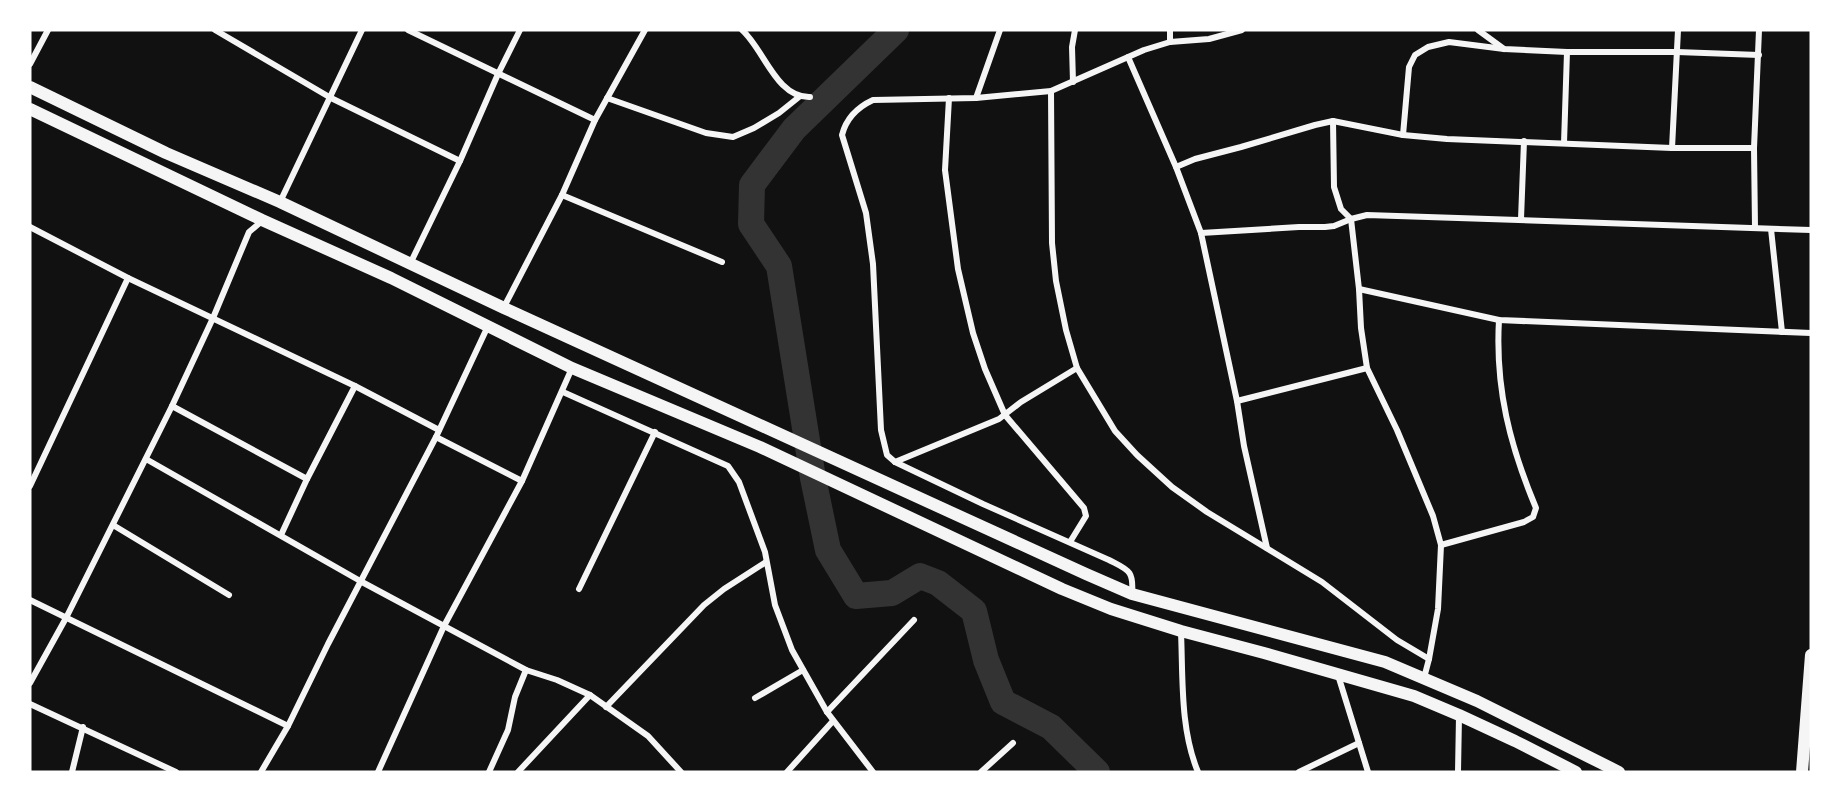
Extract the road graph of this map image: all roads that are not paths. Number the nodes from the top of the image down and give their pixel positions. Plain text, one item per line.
1 (48, 30) edge
2 (215, 30) edge
3 (363, 30) edge
4 (408, 30) edge
5 (520, 30) edge
6 (645, 30) edge
7 (756, 30) edge
8 (1000, 30) edge
9 (1075, 30) edge
10 (1170, 30) edge
11 (1242, 30) edge
12 (1478, 30) edge
13 (1678, 30) edge
14 (1759, 30) edge
15 (745, 32) edge
16 (1170, 42) junction
17 (1504, 49) junction
18 (1567, 52) junction
19 (1677, 52) junction
20 (1758, 55) junction
21 (1128, 57) junction
22 (30, 64) edge
23 (498, 74) junction
24 (1073, 82) junction
25 (30, 87) edge
26 (1051, 91) junction
27 (799, 97) junction
28 (810, 97) dead end
29 (331, 98) junction
30 (607, 98) junction
31 (949, 98) junction
32 (976, 98) junction
33 (30, 110) edge
34 (595, 120) junction
35 (1332, 121) junction
36 (1403, 135) junction
37 (1524, 141) junction
38 (1564, 143) junction
39 (1672, 148) junction
40 (1754, 148) junction
41 (460, 161) junction
42 (1176, 167) junction
43 (561, 195) junction
44 (280, 202) junction
45 (1351, 219) junction
46 (1521, 219) junction
47 (262, 220) junction
48 (1755, 228) junction
49 (1771, 229) junction
50 (31, 230) edge
51 (1811, 230) edge
52 (1201, 233) junction
53 (722, 262) dead end
54 (410, 264) junction
55 (129, 278) junction
56 (1359, 289) junction
57 (504, 308) junction
58 (213, 318) junction
59 (1499, 320) junction
60 (489, 326) junction
61 (1782, 332) junction
62 (1811, 333) edge
63 (572, 368) junction
64 (1077, 368) junction
65 (1367, 368) junction
66 (355, 386) junction
67 (563, 392) junction
68 (1237, 401) junction
69 (172, 406) junction
70 (1005, 415) junction
71 (439, 430) junction
72 (655, 432) junction
73 (436, 437) junction
74 (146, 459) junction
75 (895, 462) junction
76 (307, 478) junction
77 (522, 481) junction
78 (30, 486) edge
79 (113, 525) junction
80 (281, 535) junction
81 (1070, 542) junction
82 (1441, 545) junction
83 (1267, 548) junction
84 (766, 562) junction
85 (362, 582) junction
86 (579, 589) dead end
87 (1132, 594) junction
88 (229, 595) dead end
89 (30, 600) edge
90 (66, 618) junction
91 (914, 620) dead end
92 (444, 626) junction
93 (1181, 631) junction
94 (1811, 655) edge
95 (1429, 659) junction
96 (526, 670) junction
97 (803, 670) junction
98 (1337, 674) junction
99 (1424, 678) junction
100 (30, 683) edge
101 (590, 695) junction
102 (755, 698) dead end
103 (30, 704) edge
104 (606, 707) junction
105 (826, 712) junction
106 (1459, 715) junction
107 (833, 721) junction
108 (288, 726) junction
109 (82, 727) junction
110 (1013, 742) dead end
111 (1359, 743) junction
112 (72, 772) edge
113 (176, 772) edge
114 (261, 772) edge
115 (378, 772) edge
116 (489, 772) edge
117 (518, 772) edge
118 (681, 772) edge
119 (787, 772) edge
120 (873, 772) edge
121 (981, 772) edge
122 (1198, 772) edge
123 (1299, 772) edge
124 (1368, 772) edge
125 (1458, 772) edge
126 (1576, 772) edge
127 (1619, 772) edge
128 (1802, 772) edge

1 - 22 street
2 - 29 street
3 - 29 street
4 - 23 street
5 - 23 street
6 - 30 street
7 - 15 street
8 - 32 street
9 - 24 street
10 - 16 street
11 - 16 street
12 - 17 street
13 - 19 street
14 - 20 street
15 - 27 street
16 - 21 street
17 - 18 street
17 - 36 street
18 - 19 street
18 - 38 street
19 - 20 street
19 - 39 street
20 - 40 street
21 - 24 street
21 - 42 street
23 - 34 street
23 - 41 street
24 - 26 street
25 - 44 main road
26 - 32 street
26 - 64 street
27 - 28 street
27 - 30 street
29 - 41 street
29 - 44 street
30 - 34 street
31 - 32 street
31 - 70 street
31 - 75 street
33 - 47 main road
34 - 43 street
35 - 36 street
35 - 42 street
35 - 45 street
36 - 37 street
37 - 38 street
37 - 46 street
38 - 39 street
39 - 40 street
40 - 48 street
41 - 54 street
42 - 52 street
43 - 53 street
43 - 57 street
44 - 54 main road
45 - 46 street
45 - 52 street
45 - 56 street
46 - 48 street
47 - 58 street
47 - 60 main road
48 - 49 street
49 - 51 street
49 - 61 street
50 - 55 street
52 - 68 street
54 - 57 main road
55 - 58 street
55 - 78 street
56 - 59 street
56 - 65 street
57 - 87 main road
58 - 66 street
58 - 69 street
59 - 61 street
59 - 82 street
60 - 63 main road
60 - 71 street
61 - 62 street
63 - 67 street
63 - 93 main road
64 - 70 street
64 - 83 street
65 - 68 street
65 - 82 street
66 - 71 street
66 - 76 street
67 - 72 street
67 - 77 street
68 - 83 street
69 - 74 street
69 - 76 street
70 - 75 street
70 - 81 street
71 - 73 street
72 - 84 street
72 - 86 street
73 - 77 street
73 - 85 street
74 - 79 street
74 - 80 street
75 - 81 street
76 - 80 street
77 - 92 street
79 - 88 street
79 - 90 street
80 - 85 street
81 - 87 street
82 - 95 street
83 - 95 street
84 - 97 street
84 - 104 street
85 - 92 street
85 - 108 street
87 - 99 main road
89 - 90 street
90 - 100 street
90 - 108 street
91 - 105 street
92 - 96 street
92 - 115 street
93 - 98 main road
93 - 122 street
94 - 128 main road
95 - 99 street
96 - 101 street
96 - 116 street
97 - 102 street
97 - 105 street
98 - 106 main road
98 - 111 street
99 - 127 main road
101 - 104 street
101 - 117 street
103 - 109 street
104 - 118 street
105 - 107 street
106 - 125 street
106 - 126 main road
107 - 119 street
107 - 120 street
108 - 114 street
109 - 112 street
109 - 113 street
110 - 121 street
111 - 123 street
111 - 124 street

